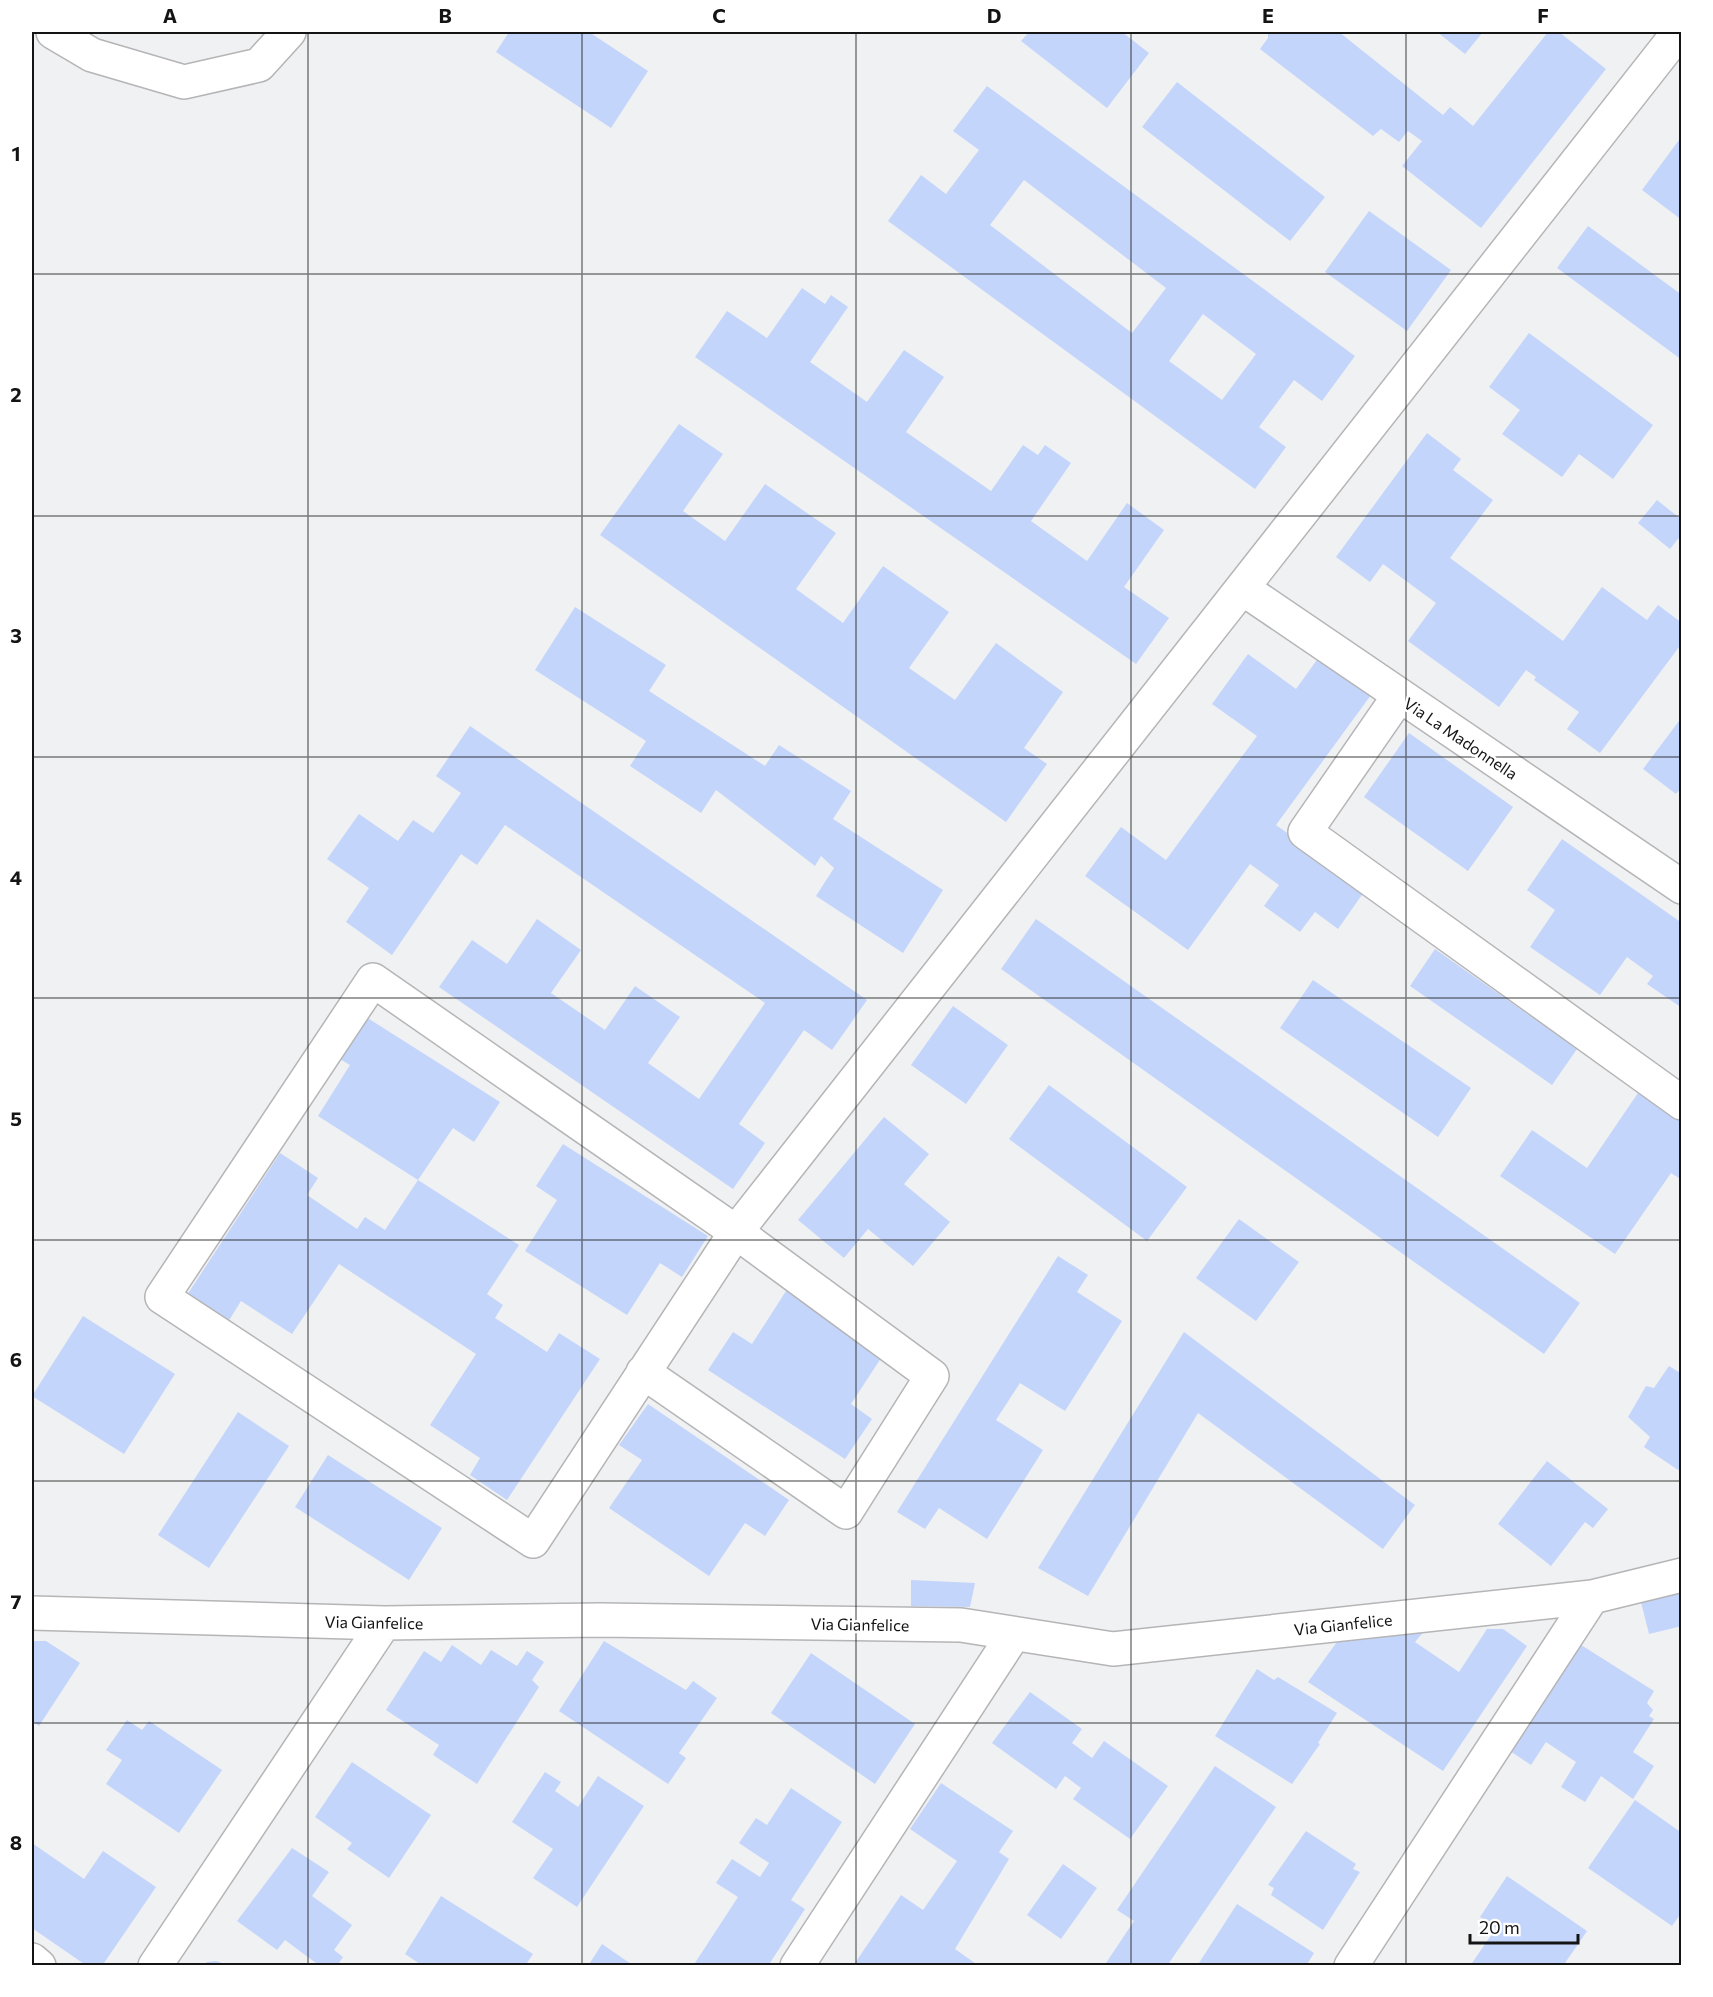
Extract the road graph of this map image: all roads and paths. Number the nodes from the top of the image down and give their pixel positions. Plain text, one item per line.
1 (53, 32) edge
2 (289, 32) edge
3 (1679, 32) edge
4 (1242, 588) junction
5 (1399, 696) junction
6 (1682, 887) edge
7 (1682, 1102) edge
8 (736, 1232) junction
9 (643, 1372) junction
10 (1682, 1575) edge
11 (1592, 1597) junction
12 (32, 1613) edge
13 (384, 1623) junction
14 (1014, 1634) junction
15 (32, 1960) edge
16 (39, 1965) edge
17 (155, 1965) edge
18 (797, 1965) edge
19 (1351, 1965) edge

1 - 2 street
3 - 4 street
4 - 5 street, Via La Madonnella
4 - 8 street
5 - 6 street, Via La Madonnella
5 - 7 street
8 - 9 street
8 - 9 street
8 - 9 street
10 - 11 street, Via Gianfelice
11 - 14 street, Via Gianfelice
11 - 19 street
12 - 13 street, Via Gianfelice
13 - 14 street, Via Gianfelice
13 - 17 street
14 - 18 street
15 - 16 street

